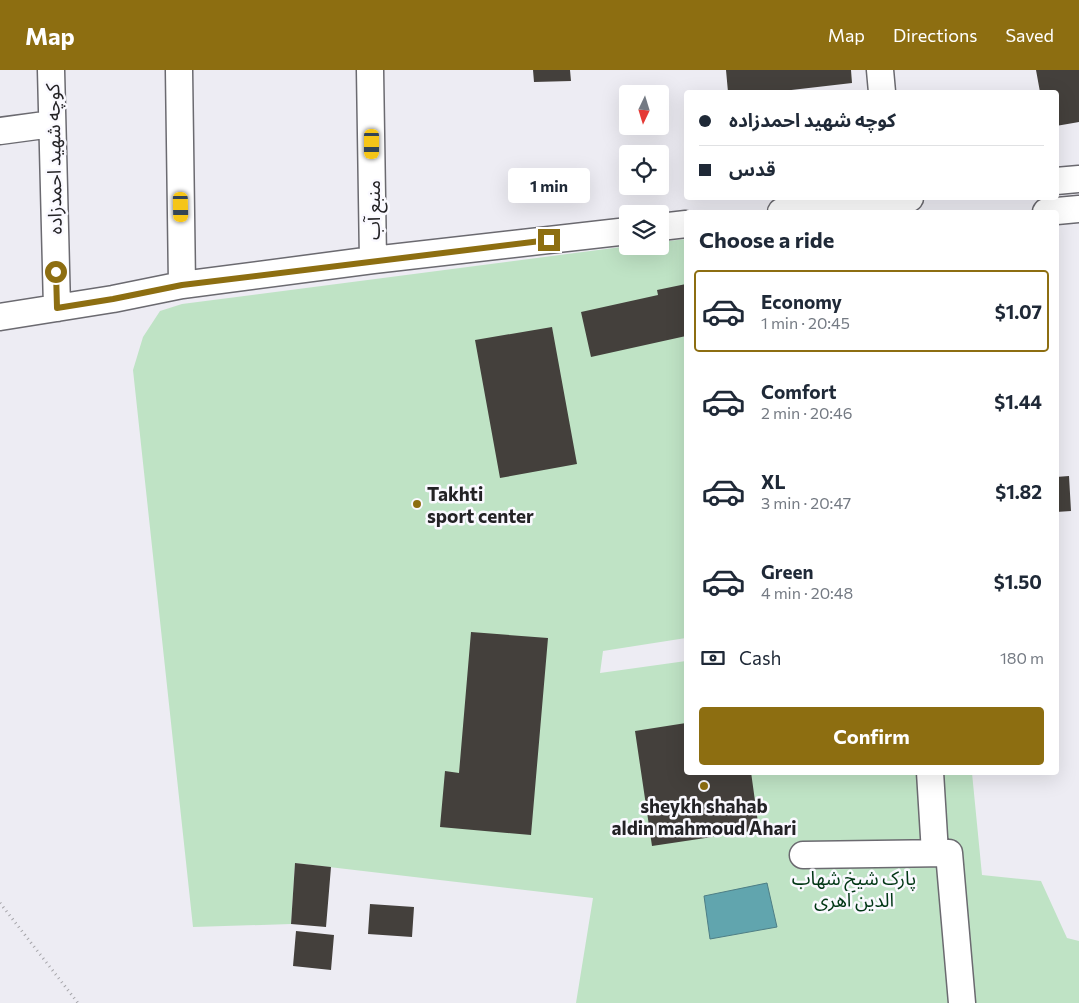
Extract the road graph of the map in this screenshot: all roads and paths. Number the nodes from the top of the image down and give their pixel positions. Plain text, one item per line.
1 (51, 70) edge
2 (179, 70) edge
3 (370, 70) edge
4 (880, 70) edge
5 (882, 90) edge
6 (52, 124) junction
7 (0, 131) edge
8 (1079, 179) edge
9 (1059, 182) edge
10 (883, 200) edge
11 (1079, 209) edge
12 (798, 210) edge
13 (1059, 211) edge
14 (684, 224) edge
15 (669, 226) edge
16 (619, 231) edge
17 (373, 260) junction
18 (182, 285) junction
19 (57, 308) junction
20 (0, 317) edge
21 (930, 775) edge
22 (935, 853) junction
23 (804, 855) dead end
24 (0, 903) edge
25 (78, 1003) edge
26 (962, 1003) edge

1 - 6 street, کوچه شهید احمدزاده
2 - 18 street
3 - 17 street, منبع آب
4 - 5 street
6 - 7 street
6 - 19 street, کوچه شهید احمدزاده
8 - 9 street
10 - 12 street
11 - 13 street
14 - 15 street
16 - 17 street
17 - 18 street
18 - 19 street
19 - 20 street
21 - 22 street
22 - 23 street
22 - 26 street
24 - 25 path

